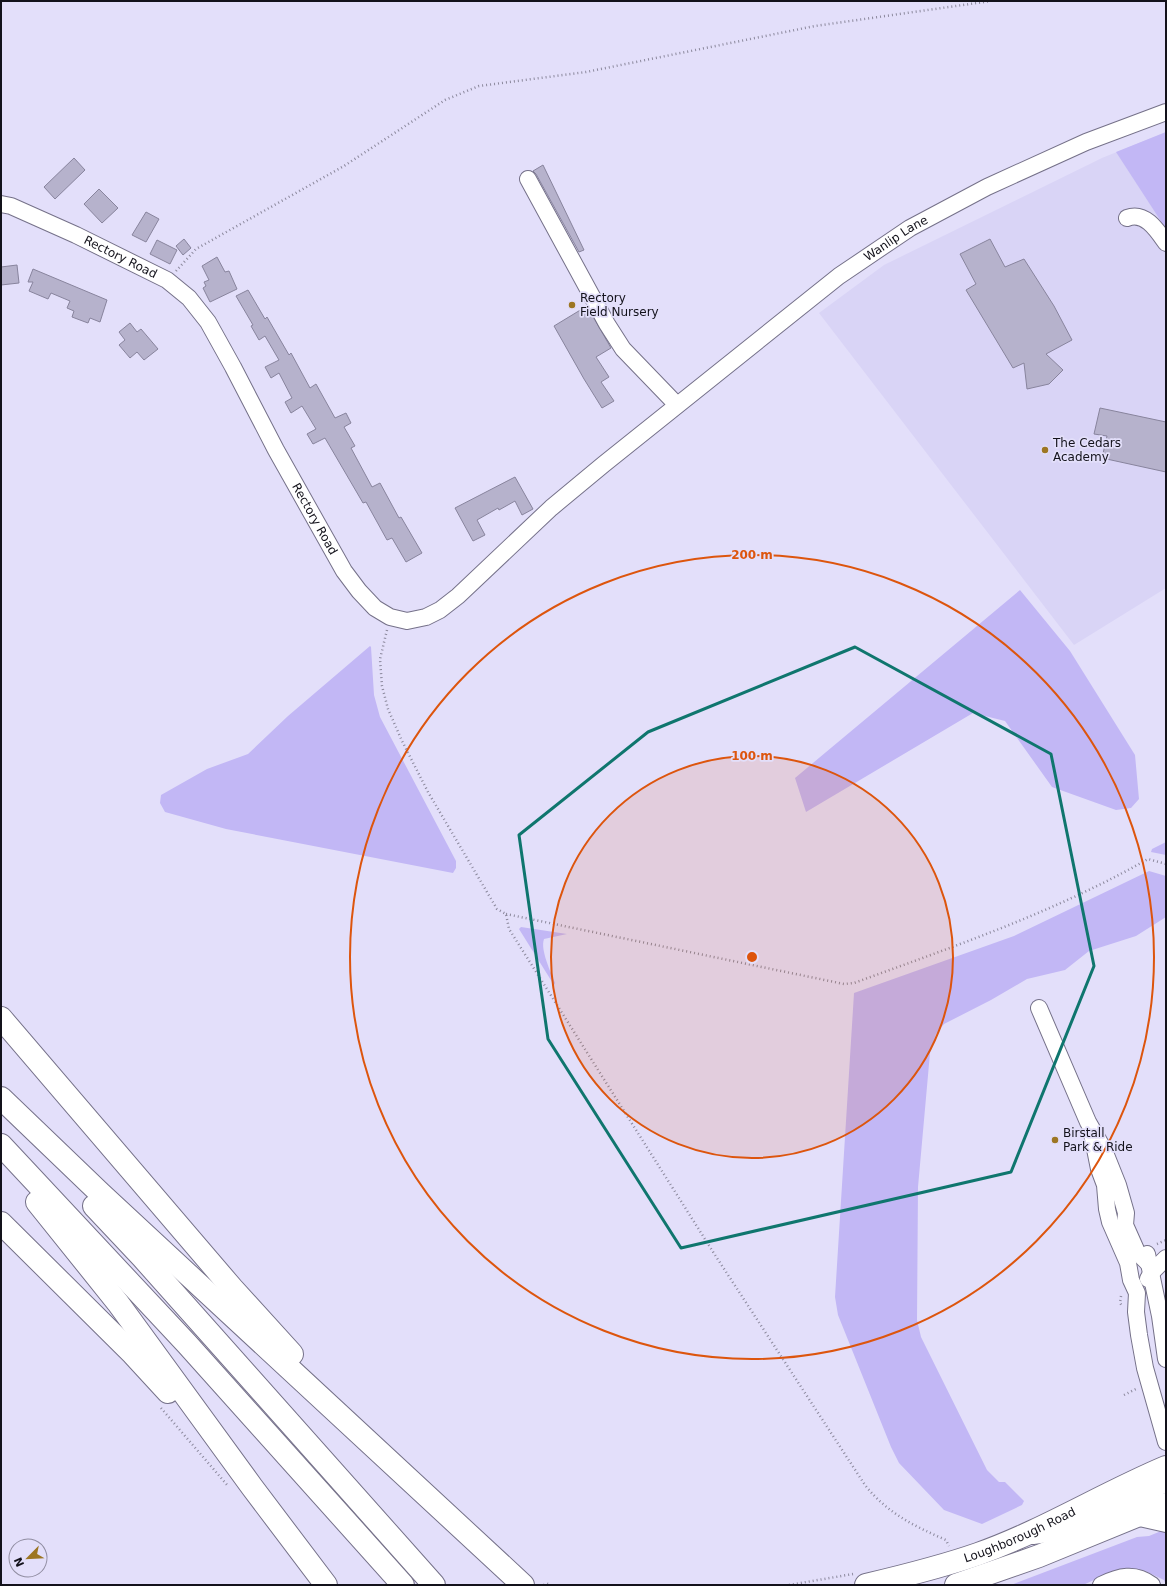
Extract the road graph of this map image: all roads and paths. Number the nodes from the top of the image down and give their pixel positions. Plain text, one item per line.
1 (991, 1) edge
2 (1166, 112) edge
3 (528, 178) dead end
4 (1, 204) edge
5 (1127, 218) dead end
6 (1166, 243) edge
7 (167, 280) junction
8 (677, 405) junction
9 (658, 420) joint
10 (390, 617) junction
11 (1166, 864) edge
12 (506, 914) junction
13 (1039, 1008) dead end
14 (1, 1018) edge
15 (1, 1098) edge
16 (1, 1106) edge
17 (1091, 1129) junction
18 (1, 1145) edge
19 (1, 1156) edge
20 (1, 1223) edge
21 (1166, 1258) edge
22 (1151, 1268) junction
23 (1137, 1293) junction
24 (1166, 1359) edge
25 (1140, 1388) dead end
26 (1124, 1394) dead end
27 (159, 1406) dead end
28 (1166, 1442) edge
29 (382, 1455) junction
30 (1166, 1467) edge
31 (1166, 1484) edge
32 (252, 1487) junction
33 (231, 1489) dead end
34 (1166, 1504) edge
35 (1135, 1517) junction
36 (1166, 1524) edge
37 (1018, 1538) junction
38 (951, 1552) dead end
39 (326, 1585) edge
40 (403, 1585) edge
41 (434, 1585) edge
42 (523, 1585) edge
43 (544, 1585) edge
44 (550, 1585) edge
45 (866, 1585) edge
46 (956, 1585) edge
47 (1100, 1585) edge
48 (1152, 1585) edge

1 - 7 path
2 - 8 street, Wanlip Lane
3 - 8 street
4 - 7 street, Rectory Road
5 - 6 street
7 - 10 street, Rectory Road
8 - 9 street, Wanlip Lane
9 - 10 street, Rectory Road
10 - 12 path
11 - 12 path
12 - 38 path
13 - 17 street
14 - 29 highway
15 - 29 highway
16 - 41 highway
17 - 22 street
17 - 23 street
18 - 40 highway
19 - 32 highway
20 - 32 highway
21 - 22 street
22 - 23 street
22 - 24 street
23 - 28 street
25 - 26 path
27 - 33 path
29 - 42 highway
30 - 37 highway, Loughborough Road
31 - 37 street
32 - 39 highway
34 - 35 highway, Loughborough Road
35 - 36 street
35 - 46 highway, Loughborough Road
37 - 45 highway, Loughborough Road
43 - 44 path
47 - 48 street

